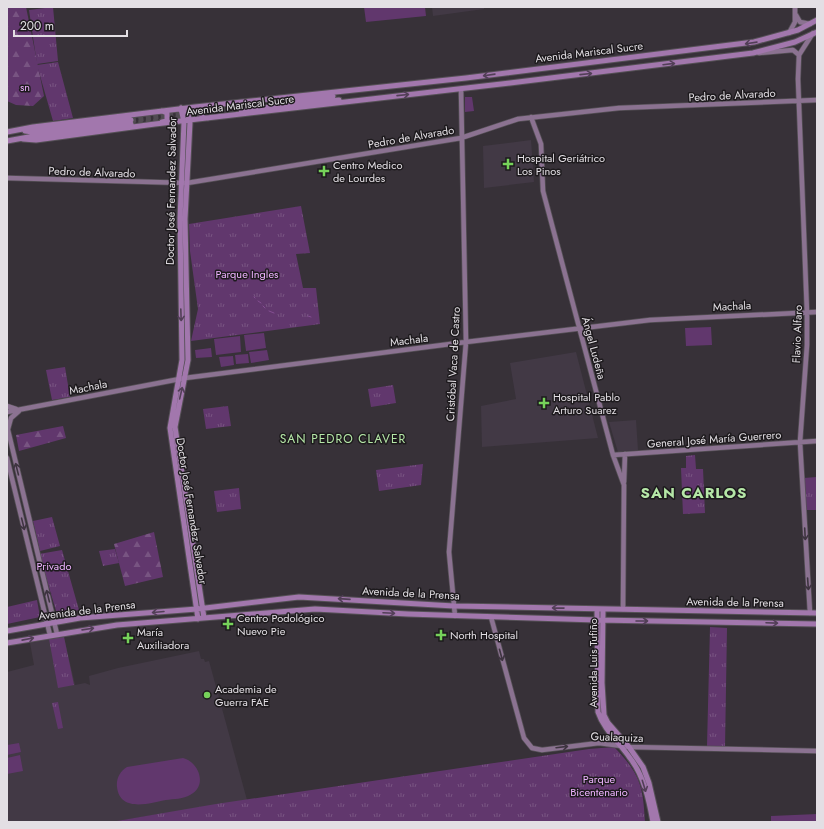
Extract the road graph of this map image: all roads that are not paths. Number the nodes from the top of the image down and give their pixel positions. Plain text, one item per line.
1 (795, 7) edge
2 (796, 13) junction
3 (817, 20) edge
4 (810, 24) junction
5 (789, 33) junction
6 (815, 33) edge
7 (753, 53) junction
8 (799, 55) junction
9 (546, 67) junction
10 (547, 78) junction
11 (361, 89) junction
12 (460, 89) junction
13 (364, 100) junction
14 (800, 100) junction
15 (817, 100) edge
16 (211, 105) junction
17 (181, 108) junction
18 (161, 111) junction
19 (531, 117) junction
20 (208, 118) junction
21 (187, 122) junction
22 (156, 124) junction
23 (22, 130) junction
24 (7, 132) edge
25 (461, 138) junction
26 (23, 139) junction
27 (7, 141) edge
28 (7, 178) edge
29 (184, 183) junction
30 (817, 312) edge
31 (807, 313) junction
32 (580, 329) junction
33 (466, 342) junction
34 (184, 378) junction
35 (178, 379) junction
36 (7, 406) edge
37 (22, 409) junction
38 (7, 412) edge
39 (7, 428) edge
40 (817, 441) edge
41 (800, 442) junction
42 (625, 454) junction
43 (613, 455) junction
44 (7, 458) edge
45 (624, 485) junction
46 (454, 606) junction
47 (203, 608) junction
48 (197, 609) junction
49 (597, 609) junction
50 (603, 609) junction
51 (623, 609) junction
52 (810, 613) junction
53 (817, 613) edge
54 (455, 616) junction
55 (491, 617) junction
56 (204, 618) junction
57 (198, 619) junction
58 (597, 620) junction
59 (603, 620) junction
60 (54, 622) junction
61 (47, 623) junction
62 (817, 624) edge
63 (7, 631) edge
64 (57, 634) junction
65 (50, 635) junction
66 (7, 643) edge
67 (618, 744) junction
68 (629, 746) junction
69 (817, 751) edge
70 (640, 768) junction
71 (653, 822) edge
72 (658, 822) edge

1 - 2 main road
2 - 4 main road
2 - 5 main road
3 - 4 main road, Avenida Mariscal Sucre
4 - 5 main road, Avenida Mariscal Sucre
5 -> 9 main road, Avenida Mariscal Sucre
6 - 7 main road, Avenida Mariscal Sucre
6 - 8 main road
7 - 8 main road
10 -> 7 main road, Avenida Mariscal Sucre
8 - 14 main road, Flavio Alfaro
9 - 10 main road
9 -> 11 main road, Avenida Mariscal Sucre
10 - 12 main road, Avenida Mariscal Sucre
11 - 13 main road, Avenida Mariscal Sucre
11 - 16 main road, Avenida Mariscal Sucre
13 -> 12 main road, Avenida Mariscal Sucre
12 - 25 main road, Cristóbal Vaca de Castro
13 - 20 main road, Avenida Mariscal Sucre
14 - 15 main road, Pedro de Alvarado
14 - 19 main road, Pedro de Alvarado
14 - 31 main road, Flavio Alfaro
16 - 17 main road, Avenida Mariscal Sucre
16 - 20 main road
17 - 18 main road, Avenida Mariscal Sucre
17 - 21 main road, Doctor José Fernandez Salvador
18 - 22 main road
18 - 23 main road, Avenida Mariscal Sucre
19 - 25 main road, Pedro de Alvarado
19 - 32 main road, Ángel Ludeña
20 - 21 main road, Avenida Mariscal Sucre
21 - 22 main road, Avenida Mariscal Sucre
21 - 29 main road, Doctor José Fernandez Salvador
22 - 26 main road, Avenida Mariscal Sucre
23 - 24 main road, Avenida Mariscal Sucre
23 - 26 main road, Avenida Mariscal Sucre
25 - 29 main road, Pedro de Alvarado
25 - 33 main road, Cristóbal Vaca de Castro
26 - 27 main road, Avenida Mariscal Sucre
28 - 29 main road, Pedro de Alvarado
29 - 34 main road, Doctor José Fernandez Salvador
29 -> 35 main road, Doctor José Fernandez Salvador
30 - 31 main road, Machala
31 - 32 main road, Machala
31 - 41 main road, Flavio Alfaro
32 - 33 main road, Machala
32 - 43 main road, Ángel Ludeña
33 - 34 main road, Machala
33 - 46 main road, Cristóbal Vaca de Castro
34 - 35 main road, Machala
47 -> 34 main road, Doctor José Fernandez Salvador
35 - 37 main road, Machala
35 - 48 main road, Doctor José Fernandez Salvador
36 - 37 main road
37 - 38 main road, Machala
37 - 39 main road
60 -> 39 main road
40 - 41 main road, General José María Guerrero
41 - 42 main road, General José María Guerrero
41 -> 52 main road, Flavio Alfaro
42 - 43 main road, General José María Guerrero
42 - 45 main road
43 - 45 main road, Ángel Ludeña
44 -> 61 main road
45 - 51 main road, Ángel Ludeña
46 -> 47 main road, Avenida de la Prensa
49 -> 46 main road, Avenida de la Prensa
46 - 54 main road, Cristóbal Vaca de Castro
47 - 48 main road, Avenida de la Prensa
47 - 56 main road, Doctor José Fernandez Salvador
48 - 57 main road, Doctor José Fernandez Salvador
48 -> 60 main road, Avenida de la Prensa
49 - 50 main road, Avenida de la Prensa
49 - 58 main road, Avenida Luis Tufiño
50 - 51 main road, Avenida de la Prensa
50 - 59 main road, Avenida Luis Tufiño
51 - 52 main road, Avenida de la Prensa
52 - 53 main road, Avenida de la Prensa
54 - 55 main road, Avenida de la Prensa
56 -> 54 main road, Avenida de la Prensa
55 - 58 main road, Avenida de la Prensa
55 -> 67 main road, Gualaquiza
56 - 57 main road, Avenida de la Prensa
64 -> 57 main road, Avenida de la Prensa
58 - 59 main road, Avenida de la Prensa
58 - 67 main road, Avenida Luis Tufiño
59 -> 62 main road, Avenida de la Prensa
59 - 68 main road, Avenida Luis Tufiño
60 - 61 main road, Avenida de la Prensa
60 - 64 main road
61 - 63 main road, Avenida de la Prensa
61 - 65 main road
64 - 65 main road, Avenida de la Prensa
66 -> 65 main road, Avenida de la Prensa
67 - 68 main road, Gualaquiza
67 - 70 main road, Avenida Luis Tufiño
68 - 69 main road, Gualaquiza
68 - 70 main road, Avenida Luis Tufiño
70 -> 71 main road, Avenida Luis Tufiño
70 - 72 main road, Avenida Luis Tufiño

